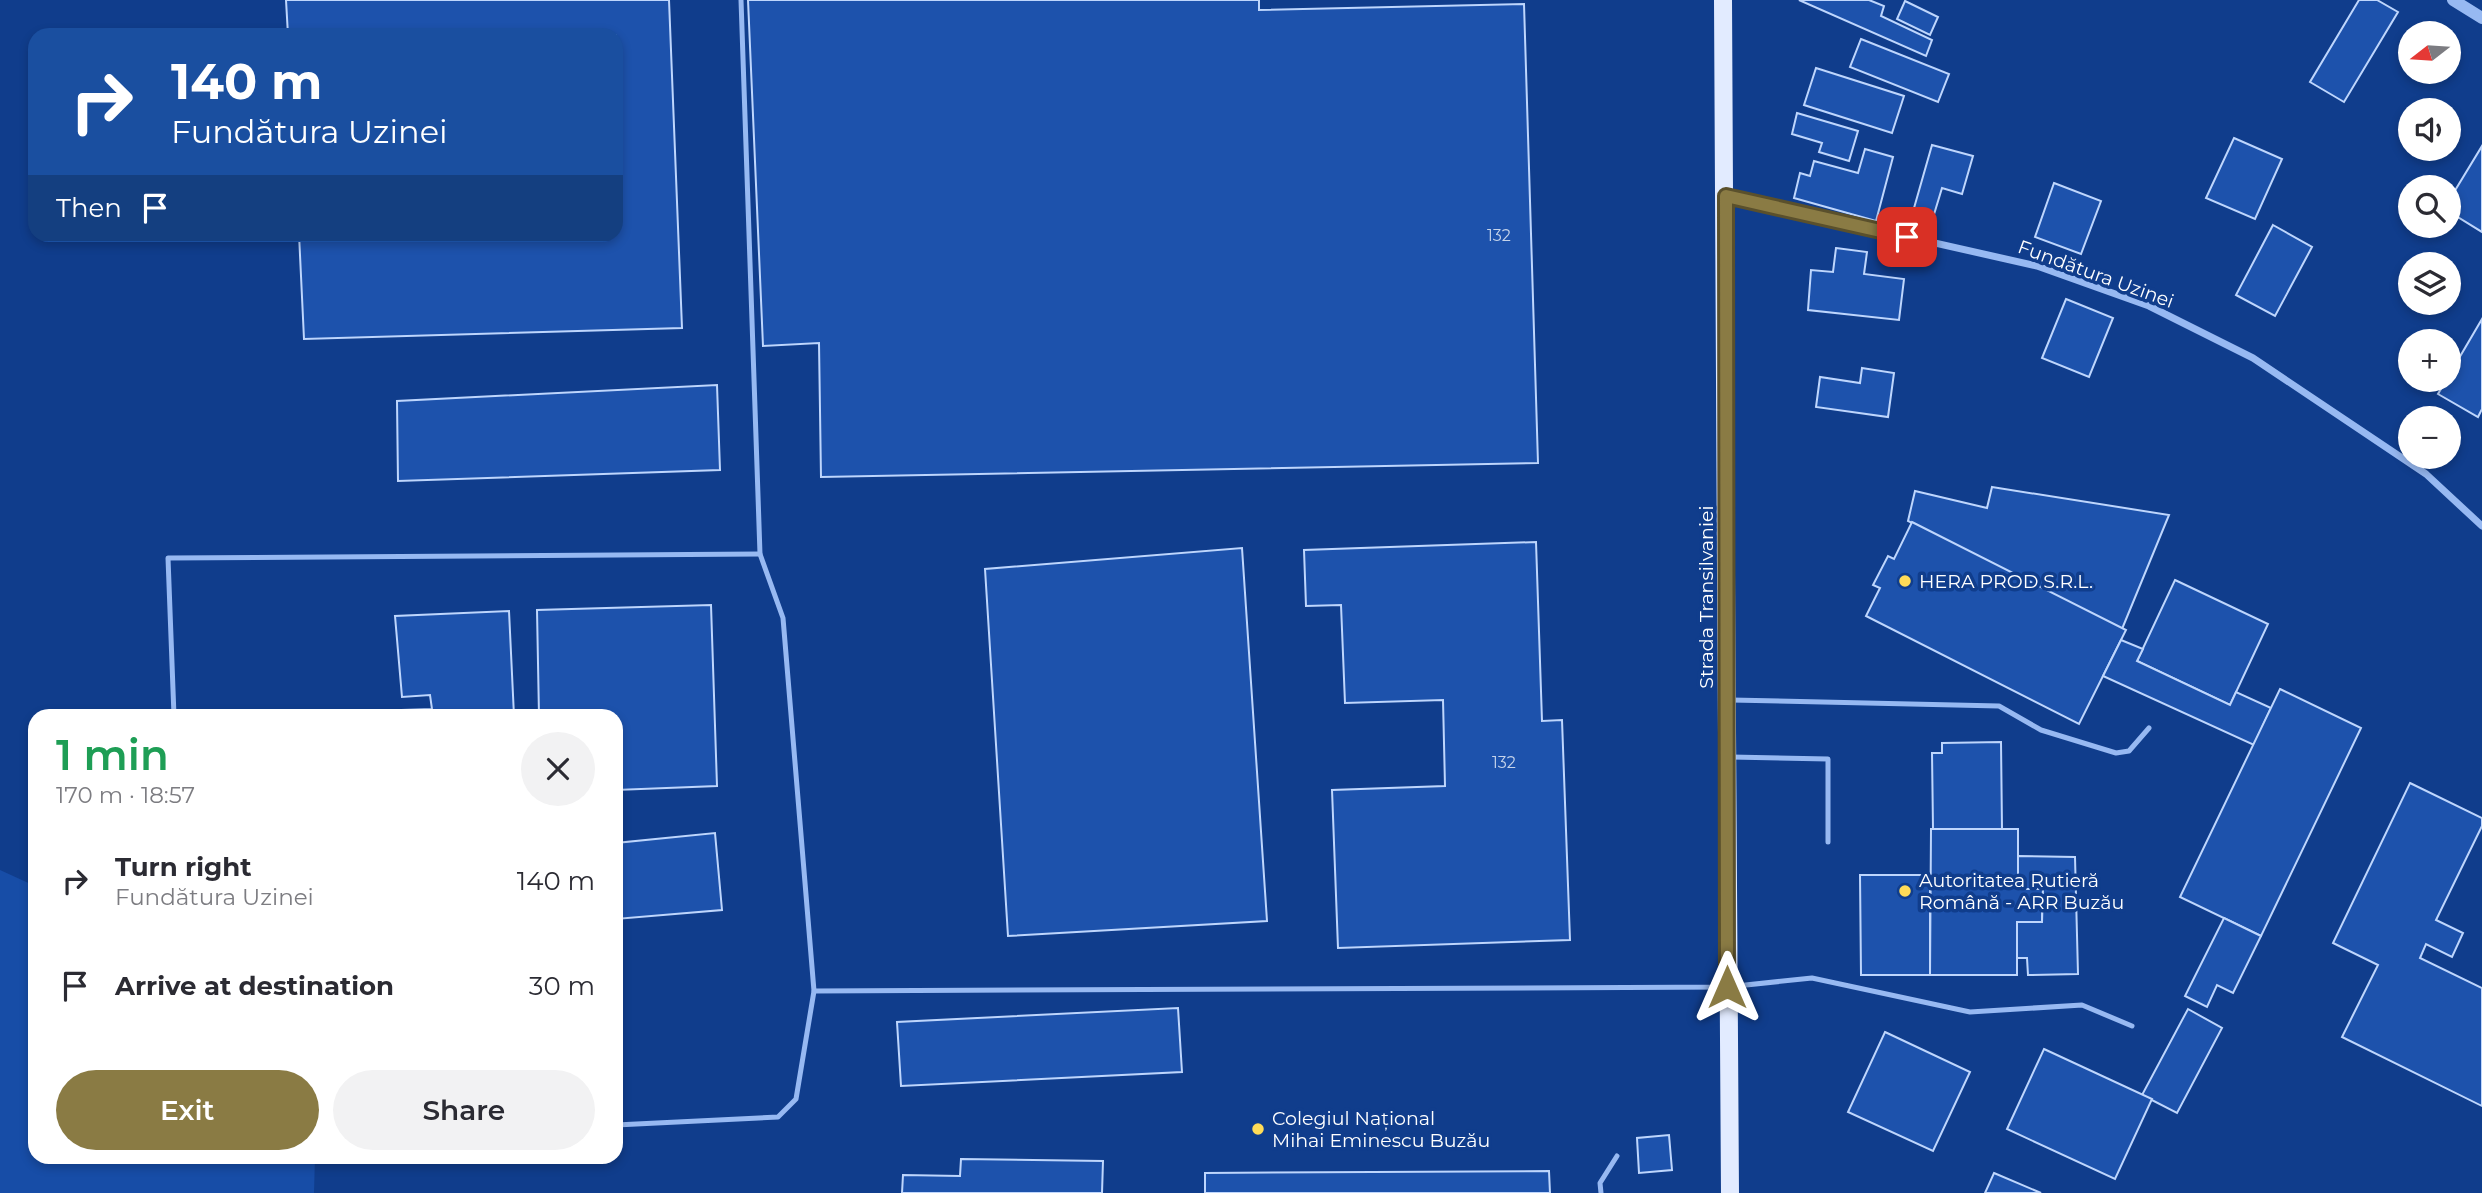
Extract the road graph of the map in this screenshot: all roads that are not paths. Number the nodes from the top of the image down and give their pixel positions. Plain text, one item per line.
1 (741, 0) edge
2 (1723, 0) edge
3 (2453, 0) edge
4 (2482, 18) edge
5 (1726, 196) junction
6 (2482, 526) edge
7 (760, 554) junction
8 (1728, 700) junction
9 (174, 709) edge
10 (2149, 729) dead end
11 (1728, 757) junction
12 (1828, 842) dead end
13 (1727, 987) junction
14 (814, 991) junction
15 (2132, 1026) dead end
16 (623, 1125) edge
17 (1617, 1156) dead end
18 (1601, 1193) edge
19 (1730, 1193) edge

1 - 7 lane
2 - 5 main road, Strada Transilvaniei
3 - 4 street
5 - 6 street, Fundătura Uzinei
5 - 8 main road, Strada Transilvaniei
7 - 9 lane
7 - 14 lane
8 - 10 lane
8 - 11 main road, Strada Transilvaniei
11 - 12 lane
11 - 13 main road, Strada Transilvaniei
13 - 14 lane
13 - 15 lane
13 - 19 main road, Strada Transilvaniei
14 - 16 lane
17 - 18 lane

